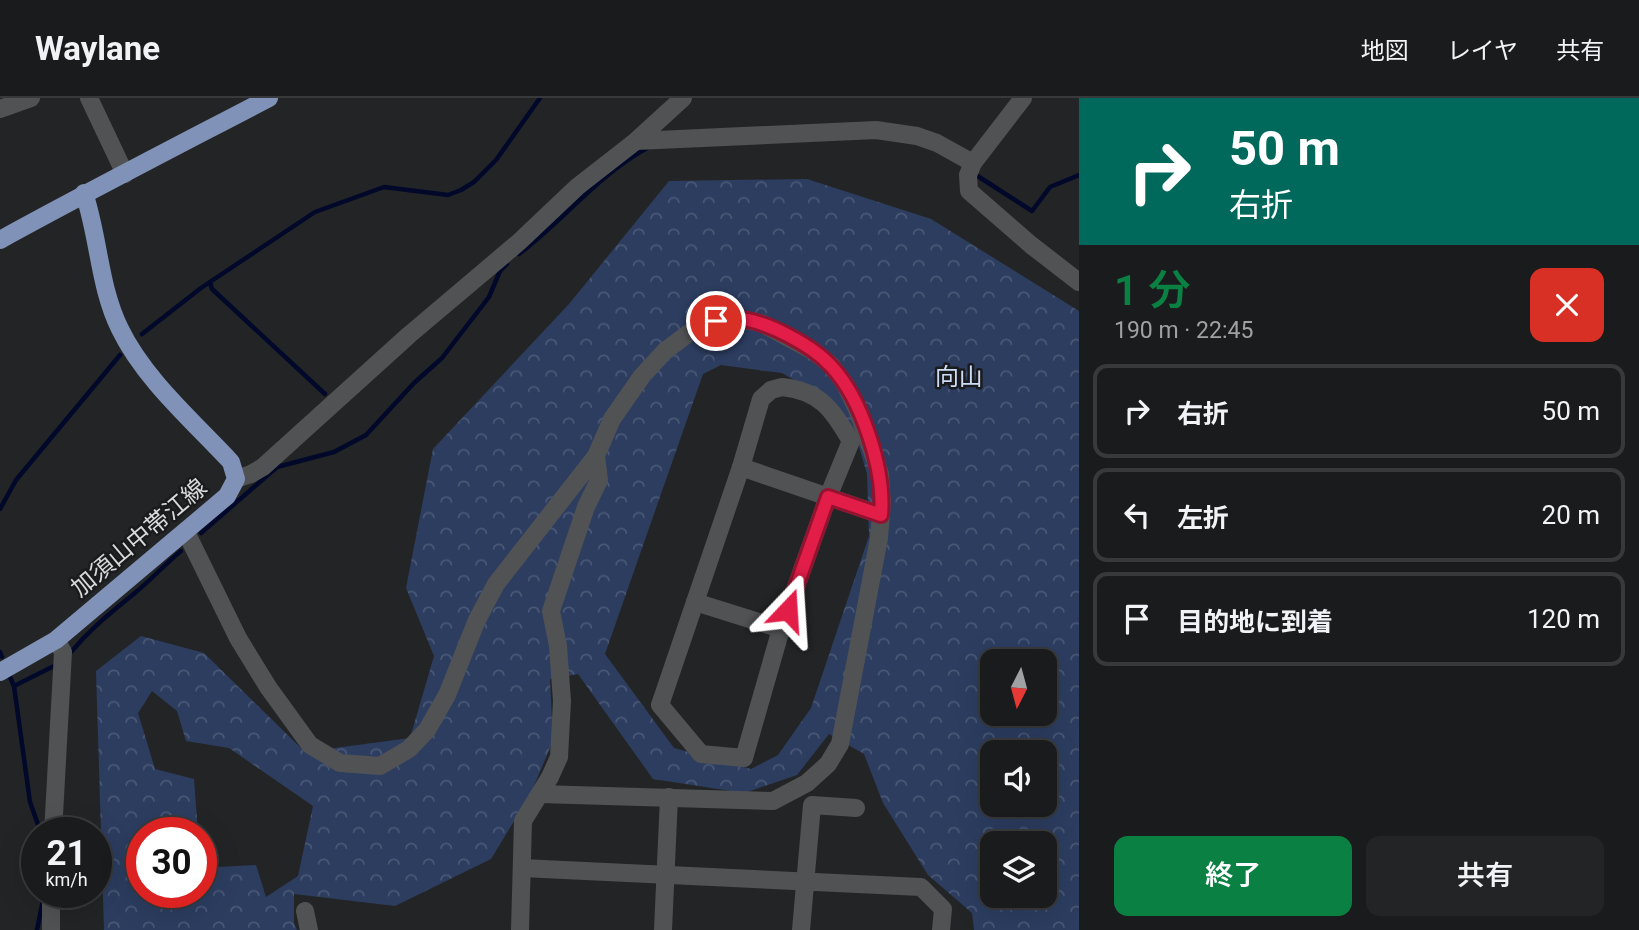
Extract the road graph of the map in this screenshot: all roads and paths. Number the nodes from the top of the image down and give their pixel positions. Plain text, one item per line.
1 (31, 98) edge
2 (89, 98) edge
3 (269, 98) edge
4 (683, 98) edge
5 (1023, 98) edge
6 (0, 109) edge
7 (636, 141) junction
8 (973, 163) junction
9 (125, 174) junction
10 (85, 193) junction
11 (0, 240) edge
12 (1079, 282) edge
13 (596, 456) junction
14 (741, 467) junction
15 (236, 479) junction
16 (828, 497) junction
17 (881, 515) junction
18 (186, 532) junction
19 (695, 602) junction
20 (781, 629) junction
21 (56, 640) junction
22 (0, 672) edge
23 (540, 794) junction
24 (669, 797) junction
25 (772, 801) junction
26 (812, 804) junction
27 (856, 808) dead end
28 (54, 817) edge
29 (522, 868) junction
30 (666, 874) junction
31 (805, 880) junction
32 (51, 908) edge
33 (305, 911) dead end
34 (51, 930) edge
35 (309, 930) edge
36 (520, 930) edge
37 (663, 930) edge
38 (801, 930) edge
39 (941, 930) edge

1 - 6 street
2 - 9 street
3 - 9 main road
4 - 7 street
5 - 8 street
7 - 8 street
7 - 15 street
8 - 12 street
9 - 10 main road
10 - 11 main road
10 - 15 main road, 加須山中帯江線
13 - 17 street
13 - 18 street
13 - 23 street
14 - 16 street
14 - 16 street
14 - 19 street
15 - 18 main road, 加須山中帯江線
16 - 17 street
16 - 20 street
17 - 25 street
18 - 21 main road, 加須山中帯江線
19 - 20 street
19 - 20 street
21 - 22 main road, 加須山中帯江線
21 - 28 street
23 - 24 street
23 - 29 street
24 - 25 street
24 - 30 street
25 - 26 street
26 - 27 street
26 - 31 street
29 - 30 street
29 - 36 street
30 - 31 street
30 - 37 street
31 - 38 street
31 - 39 street
32 - 34 street
33 - 35 street

